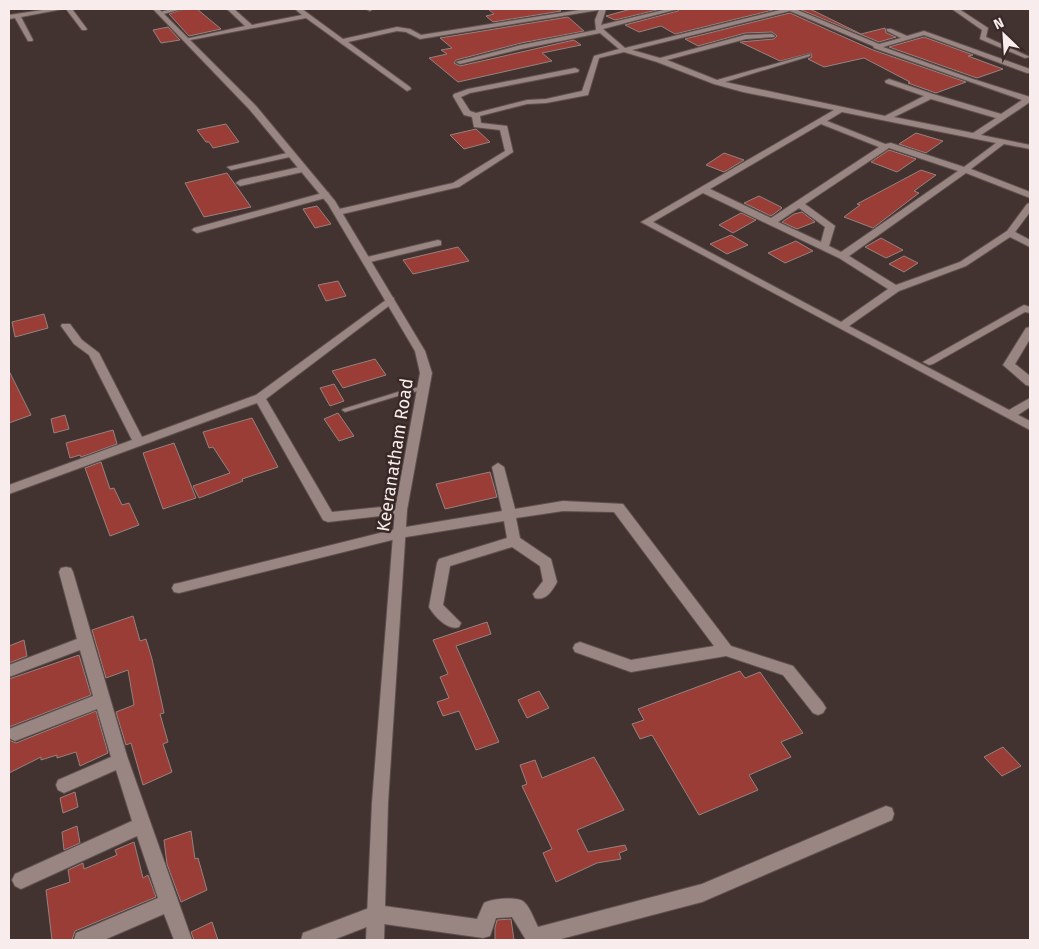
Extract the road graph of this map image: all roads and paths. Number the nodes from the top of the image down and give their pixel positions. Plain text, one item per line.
1 (60, 9) edge
2 (69, 9) edge
3 (179, 9) edge
4 (230, 9) edge
5 (298, 9) edge
6 (597, 9) edge
7 (602, 9) edge
8 (675, 9) edge
9 (791, 9) edge
10 (955, 9) edge
11 (158, 11) edge
12 (627, 11) dead end
13 (17, 16) junction
14 (306, 16) junction
15 (9, 17) edge
16 (640, 17) junction
17 (250, 27) junction
18 (84, 29) dead end
19 (600, 29) junction
20 (889, 30) dead end
21 (772, 36) dead end
22 (907, 38) junction
23 (30, 40) dead end
24 (187, 40) junction
25 (344, 41) junction
26 (880, 47) junction
27 (624, 50) junction
28 (808, 55) dead end
29 (1027, 57) dead end
30 (660, 60) junction
31 (460, 62) dead end
32 (575, 70) dead end
33 (1030, 71) edge
34 (889, 81) dead end
35 (717, 82) junction
36 (407, 89) dead end
37 (930, 96) junction
38 (1030, 100) edge
39 (843, 108) junction
40 (476, 115) junction
41 (888, 117) junction
42 (1002, 117) junction
43 (820, 121) junction
44 (975, 135) junction
45 (1003, 141) junction
46 (886, 146) junction
47 (1030, 147) edge
48 (291, 154) junction
49 (231, 167) dead end
50 (304, 169) junction
51 (965, 170) junction
52 (240, 183) dead end
53 (703, 189) junction
54 (326, 195) junction
55 (1030, 195) edge
56 (799, 204) junction
57 (1030, 206) edge
58 (338, 212) junction
59 (771, 222) junction
60 (197, 230) dead end
61 (1010, 233) junction
62 (438, 243) dead end
63 (1030, 244) edge
64 (824, 248) junction
65 (842, 256) junction
66 (366, 260) junction
67 (895, 289) junction
68 (390, 300) junction
69 (1030, 310) edge
70 (66, 326) dead end
71 (842, 326) junction
72 (1030, 330) edge
73 (929, 362) dead end
74 (1030, 382) edge
75 (424, 388) junction
76 (260, 398) junction
77 (1030, 402) edge
78 (345, 410) dead end
79 (1009, 415) junction
80 (1030, 426) edge
81 (139, 442) junction
82 (498, 467) dead end
83 (9, 490) edge
84 (401, 510) junction
85 (510, 515) junction
86 (400, 533) junction
87 (514, 541) junction
88 (66, 572) dead end
89 (179, 588) dead end
90 (540, 594) dead end
91 (454, 623) dead end
92 (85, 642) junction
93 (580, 648) dead end
94 (726, 650) junction
95 (9, 672) edge
96 (101, 700) junction
97 (818, 708) dead end
98 (15, 734) dead end
99 (120, 760) junction
100 (64, 785) dead end
101 (886, 814) dead end
102 (142, 825) junction
103 (21, 880) dead end
104 (169, 903) junction
105 (377, 914) junction
106 (83, 940) edge
107 (183, 940) edge
108 (310, 940) edge
109 (375, 940) edge

1 - 13 street
2 - 18 street
3 - 11 street
4 - 17 street
5 - 14 street
6 - 25 street
7 - 19 street
8 - 16 street
9 - 26 street
9 - 27 street
10 - 29 street
11 - 24 street, Keeranatham Road
12 - 16 street
13 - 15 street
13 - 23 street
14 - 17 street
14 - 25 street
16 - 19 street
17 - 24 street
19 - 27 street
19 - 31 street
20 - 22 street
21 - 30 street
22 - 26 street
22 - 33 street
24 - 48 street, Keeranatham Road
25 - 36 street
26 - 38 street
27 - 30 street
27 - 40 street
28 - 35 street
30 - 35 street
32 - 40 street
34 - 37 street
35 - 39 street
37 - 41 street
37 - 42 street
38 - 42 street
39 - 41 street
39 - 43 street
40 - 58 street
41 - 44 street
42 - 44 street
43 - 46 street
43 - 53 street
44 - 45 street
45 - 47 street
45 - 51 street
46 - 51 street
46 - 56 street
48 - 49 street
48 - 50 street, Keeranatham Road
50 - 52 street
50 - 54 street, Keeranatham Road
51 - 55 street
51 - 65 street
53 - 59 street
53 - 71 street
54 - 58 street, Keeranatham Road
54 - 60 street
56 - 59 street
56 - 64 street
57 - 61 street
58 - 66 street, Keeranatham Road
59 - 64 street
61 - 63 street
61 - 67 street
62 - 66 street
64 - 65 street
65 - 67 street
66 - 68 street, Keeranatham Road
67 - 71 street
68 - 75 street, Keeranatham Road
68 - 76 street
69 - 73 street
70 - 81 street
71 - 79 street
72 - 74 street
75 - 78 lane
75 - 84 street, Keeranatham Road
76 - 81 street
76 - 84 street
77 - 79 street
79 - 80 street
81 - 83 street
82 - 85 street
84 - 86 street, Keeranatham Road
85 - 86 street
85 - 87 street
85 - 94 street
86 - 89 street
86 - 105 street, Keeranatham Road
87 - 90 street
87 - 91 street
88 - 92 street
92 - 95 street
92 - 96 street
93 - 94 street
94 - 97 street
96 - 98 street
96 - 99 street
99 - 100 street
99 - 102 street
101 - 105 street
102 - 103 street
102 - 104 street
104 - 106 street
104 - 107 street
105 - 108 street
105 - 109 street, Keeranatham Road

